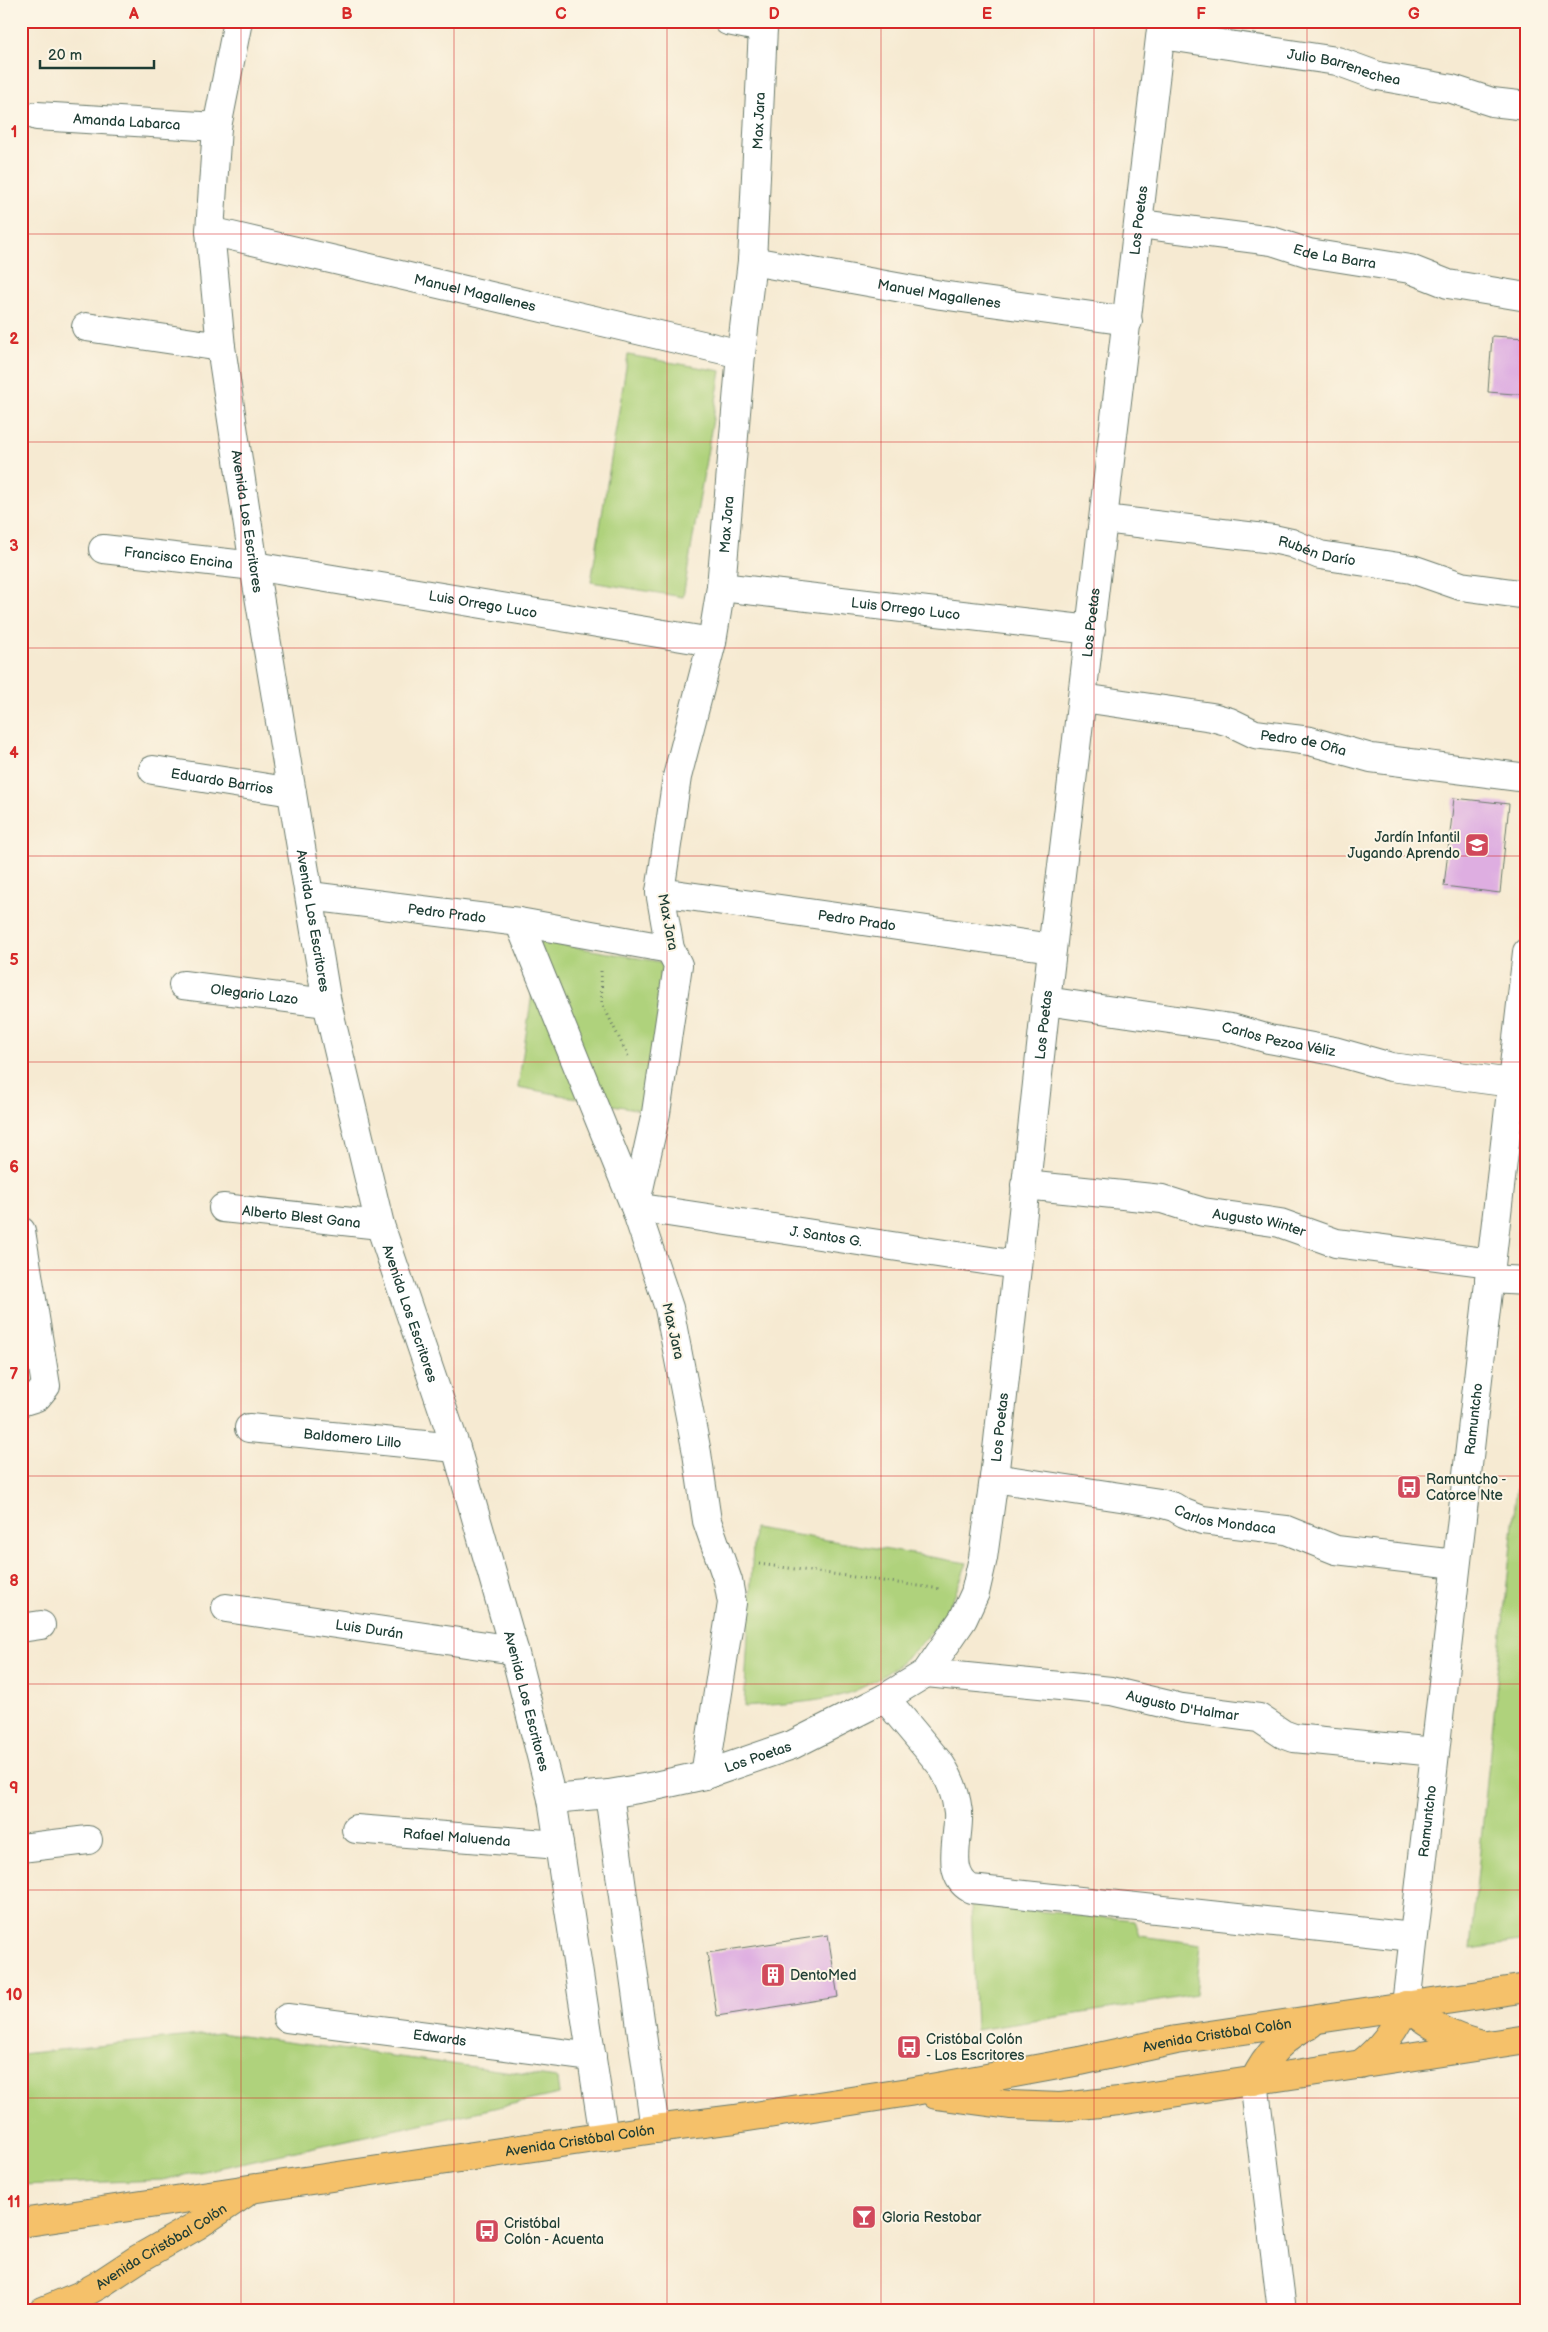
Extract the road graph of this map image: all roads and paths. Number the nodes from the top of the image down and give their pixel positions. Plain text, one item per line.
1 (238, 21) edge
2 (728, 21) edge
3 (765, 24) edge
4 (1162, 28) edge
5 (1527, 106) edge
6 (37, 116) dead end
7 (217, 127) junction
8 (1140, 224) junction
9 (210, 231) junction
10 (752, 261) junction
11 (1527, 297) edge
12 (1128, 321) junction
13 (86, 327) dead end
14 (221, 347) junction
15 (741, 354) junction
16 (1104, 519) junction
17 (103, 549) dead end
18 (254, 566) junction
19 (721, 587) junction
20 (1527, 594) edge
21 (1091, 630) junction
22 (712, 642) junction
23 (1083, 698) junction
24 (153, 770) dead end
25 (1527, 778) edge
26 (292, 792) junction
27 (660, 892) junction
28 (310, 896) junction
29 (519, 922) junction
30 (601, 938) junction
31 (1052, 948) junction
32 (670, 949) junction
33 (1527, 952) edge
34 (183, 985) dead end
35 (1524, 995) edge
36 (1046, 1001) junction
37 (327, 1003) junction
38 (631, 1062) dead end
39 (1512, 1083) junction
40 (1025, 1186) junction
41 (635, 1207) junction
42 (223, 1208) dead end
43 (380, 1225) junction
44 (21, 1231) edge
45 (1017, 1265) junction
46 (1490, 1271) junction
47 (1527, 1281) edge
48 (21, 1402) edge
49 (249, 1428) dead end
50 (456, 1448) junction
51 (994, 1478) junction
52 (721, 1559) junction
53 (1456, 1564) junction
54 (975, 1593) junction
55 (226, 1608) dead end
56 (514, 1650) junction
57 (926, 1673) junction
58 (885, 1698) junction
59 (1435, 1752) junction
60 (706, 1775) junction
61 (609, 1794) junction
62 (552, 1799) junction
63 (356, 1829) dead end
64 (88, 1840) dead end
65 (559, 1845) junction
66 (21, 1848) edge
67 (1413, 1937) junction
68 (1527, 1988) edge
69 (1406, 2005) junction
70 (288, 2018) dead end
71 (1320, 2018) junction
72 (1527, 2039) edge
73 (1487, 2045) junction
74 (592, 2057) junction
75 (1360, 2065) junction
76 (1254, 2081) junction
77 (910, 2092) junction
78 (655, 2129) junction
79 (604, 2137) junction
80 (251, 2190) junction
81 (21, 2222) edge
82 (43, 2311) edge
83 (1282, 2311) edge

1 - 7 street, Avenida Los Escritores
2 - 3 street
3 - 10 street, Max Jara
4 - 5 street, Julio Barrenechea
4 - 8 street, Los Poetas
6 - 7 street, Amanda Labarca
7 - 9 street, Avenida Los Escritores
8 - 11 street, Ede La Barra
8 - 12 street, Los Poetas
9 - 14 street, Avenida Los Escritores
9 - 15 street, Manuel Magallenes
10 - 12 street, Manuel Magallenes
10 - 15 street, Max Jara
12 - 16 street, Los Poetas
13 - 14 street
14 - 18 street, Avenida Los Escritores
15 - 19 street, Max Jara
16 - 20 street, Rubén Darío
16 - 21 street, Los Poetas
17 - 18 street, Francisco Encina
18 - 22 street, Luis Orrego Luco
18 - 26 street, Avenida Los Escritores
19 - 21 street, Luis Orrego Luco
19 - 22 street, Max Jara
21 - 23 street, Los Poetas
22 - 27 street, Max Jara
23 - 25 street, Pedro de Oña
23 - 31 street, Los Poetas
24 - 26 street, Eduardo Barrios
26 - 28 street, Avenida Los Escritores
27 - 31 street, Pedro Prado
27 - 32 street, Max Jara
28 - 29 street, Pedro Prado
28 - 37 street, Avenida Los Escritores
29 - 30 street, Pedro Prado
29 - 41 street
30 - 32 street, Pedro Prado
30 - 38 path
31 - 36 street, Los Poetas
32 - 41 street, Max Jara
33 - 35 street, Ramuntcho
34 - 37 street, Olegario Lazo
35 - 39 street, Ramuntcho
36 - 39 street, Carlos Pezoa Véliz
36 - 40 street, Los Poetas
37 - 43 street, Avenida Los Escritores
39 - 46 street, Ramuntcho
40 - 45 street, Los Poetas
40 - 46 street, Augusto Winter
41 - 45 street, J. Santos G.
41 - 52 street, Max Jara
42 - 43 street, Alberto Blest Gana
43 - 50 street, Avenida Los Escritores
44 - 48 street
45 - 51 street, Los Poetas
46 - 47 street, Augusto Winter
46 - 53 street, Ramuntcho
49 - 50 street, Baldomero Lillo
50 - 56 street, Avenida Los Escritores
51 - 53 street, Carlos Mondaca
51 - 54 street, Los Poetas
52 - 54 path
52 - 60 street, Max Jara
53 - 59 street, Ramuntcho
54 - 57 street, Los Poetas
55 - 56 street, Luis Durán
56 - 62 street, Avenida Los Escritores
57 - 58 street, Los Poetas
57 - 59 street, Augusto D'Halmar
58 - 60 street, Los Poetas
58 - 67 street
59 - 67 street, Ramuntcho
60 - 61 street, Los Poetas
61 - 62 street
61 - 78 street
62 - 65 street, Avenida Los Escritores
63 - 65 street, Rafael Maluenda
64 - 66 street
65 - 74 street, Avenida Los Escritores
67 - 69 street, Ramuntcho
68 - 69 main road, Avenida Cristóbal Colón
69 - 71 main road, Avenida Cristóbal Colón
69 - 73 main road
69 - 75 main road
70 - 74 street, Edwards
71 - 76 main road
71 - 77 main road, Avenida Cristóbal Colón
72 - 73 main road, Avenida Cristóbal Colón
73 - 75 main road, Avenida Cristóbal Colón
74 - 79 street, Avenida Los Escritores
75 - 76 main road, Avenida Cristóbal Colón
76 - 77 main road, Avenida Cristóbal Colón
76 - 83 street
77 - 78 main road, Avenida Cristóbal Colón
78 - 79 main road, Avenida Cristóbal Colón
79 - 80 main road, Avenida Cristóbal Colón
80 - 81 main road, Avenida Cristóbal Colón
80 - 82 main road, Avenida Cristóbal Colón

